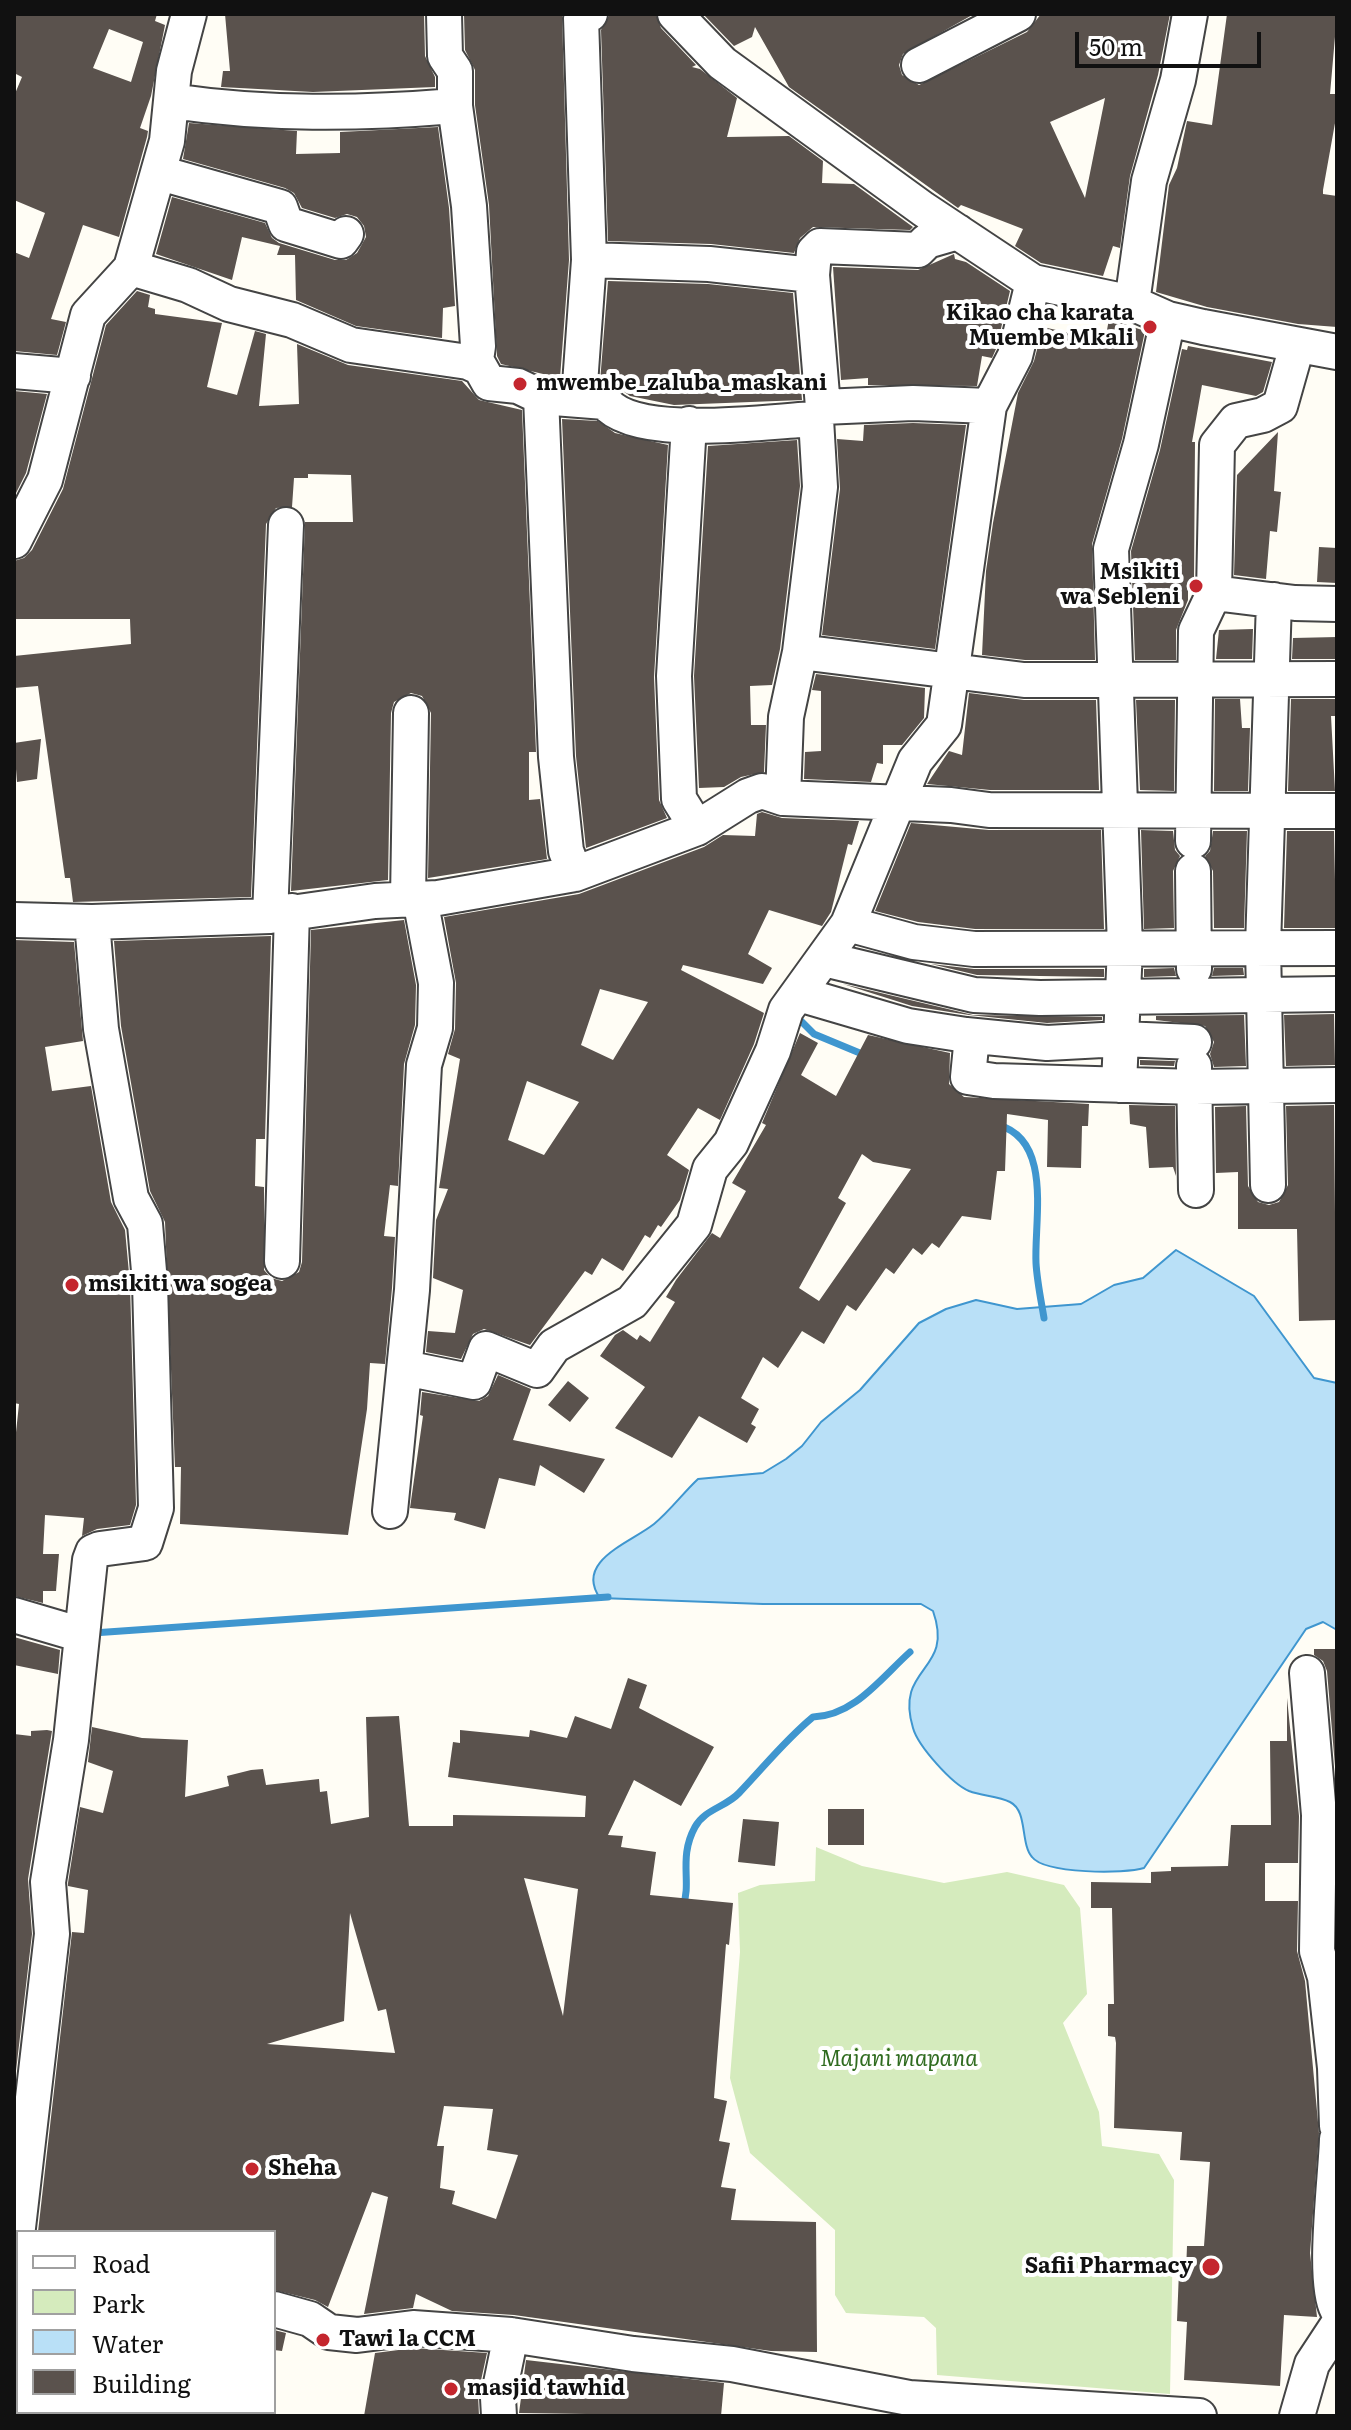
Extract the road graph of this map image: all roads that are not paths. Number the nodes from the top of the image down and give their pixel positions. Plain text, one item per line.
1 (189, 14) edge
2 (444, 14) edge
3 (590, 14) edge
4 (675, 14) edge
5 (1018, 14) edge
6 (1190, 14) edge
7 (919, 65) dead end
8 (171, 101) junction
9 (455, 106) junction
10 (160, 173) junction
11 (958, 232) junction
12 (346, 234) dead end
13 (589, 260) junction
14 (131, 268) junction
15 (812, 275) junction
16 (1033, 282) junction
17 (1132, 303) junction
18 (1168, 319) junction
19 (1297, 346) junction
20 (1337, 352) edge
21 (479, 367) junction
22 (14, 371) edge
23 (73, 376) junction
24 (541, 397) junction
25 (579, 398) junction
26 (989, 406) junction
27 (820, 413) junction
28 (689, 424) junction
29 (286, 525) dead end
30 (14, 541) edge
31 (1214, 593) junction
32 (1274, 600) junction
33 (1337, 604) edge
34 (800, 652) junction
35 (954, 671) junction
36 (1193, 677) junction
37 (1113, 678) junction
38 (1270, 678) junction
39 (1337, 679) edge
40 (411, 713) dead end
41 (783, 798) junction
42 (896, 802) junction
43 (1265, 810) junction
44 (1337, 811) edge
45 (1120, 813) junction
46 (697, 828) junction
47 (1193, 841) junction
48 (575, 874) junction
49 (414, 899) junction
50 (281, 914) junction
51 (14, 920) edge
52 (92, 922) junction
53 (848, 924) junction
54 (1125, 947) junction
55 (1193, 947) junction
56 (1263, 947) junction
57 (1337, 948) edge
58 (824, 959) junction
59 (799, 994) junction
60 (1264, 994) junction
61 (1337, 994) edge
62 (1123, 995) junction
63 (1194, 995) junction
64 (972, 1036) junction
65 (1121, 1039) junction
66 (1194, 1042) junction
67 (1119, 1085) junction
68 (1337, 1085) edge
69 (1268, 1086) junction
70 (1195, 1087) junction
71 (1268, 1185) dead end
72 (1196, 1190) dead end
73 (282, 1261) dead end
74 (405, 1368) junction
75 (390, 1511) dead end
76 (14, 1615) edge
77 (84, 1627) junction
78 (1307, 1673) dead end
79 (1334, 2034) edge
80 (1337, 2126) edge
81 (1337, 2139) edge
82 (19, 2230) edge
83 (1337, 2309) edge
84 (276, 2310) edge
85 (1337, 2326) edge
86 (511, 2335) junction
87 (910, 2407) edge
88 (499, 2416) edge
89 (1199, 2416) edge
90 (1297, 2416) edge

1 - 8 street
2 - 9 street
3 - 13 street
4 - 11 street
5 - 7 street
6 - 17 street
8 - 9 street
8 - 10 street
9 - 21 street
10 - 12 street
10 - 14 street
11 - 15 street
11 - 16 street
13 - 15 street
13 - 25 street
14 - 21 street
14 - 23 street
15 - 27 street
16 - 17 street
16 - 26 street
17 - 18 street
18 - 19 street
18 - 37 street
19 - 20 street
19 - 31 street
21 - 24 street
22 - 23 street
23 - 30 street
24 - 25 street
24 - 48 street
25 - 28 street
26 - 27 street
26 - 35 street
27 - 28 street
27 - 34 street
28 - 46 street
29 - 50 street
31 - 32 street
31 - 36 street
32 - 33 street
32 - 38 street
34 - 35 street
34 - 41 street
35 - 37 street
35 - 42 street
36 - 37 street
36 - 38 street
36 - 47 street
37 - 45 street
38 - 39 street
38 - 43 street
40 - 49 street
41 - 42 street
41 - 46 street
42 - 45 street
42 - 53 street
43 - 44 street
43 - 47 street
43 - 56 street
45 - 47 street
45 - 54 street
46 - 48 street
47 - 55 street
48 - 49 street
49 - 50 street
49 - 74 street
50 - 52 street
50 - 73 street
51 - 52 street
52 - 77 street
53 - 54 street
53 - 58 street
54 - 55 street
54 - 62 street
55 - 56 street
55 - 63 street
56 - 57 street
56 - 60 street
58 - 59 street
58 - 62 street
59 - 64 street
59 - 74 street
60 - 61 street
60 - 63 street
60 - 69 street
62 - 63 street
62 - 65 street
63 - 66 street
64 - 65 street
64 - 67 street
65 - 66 street
65 - 67 street
66 - 70 street
67 - 70 street
68 - 69 street
69 - 70 street
69 - 71 street
70 - 72 street
74 - 75 street
76 - 77 street
77 - 82 street
78 - 79 street
79 - 80 street
81 - 83 street
84 - 86 street
85 - 90 street
86 - 87 street
86 - 88 street
87 - 89 street

